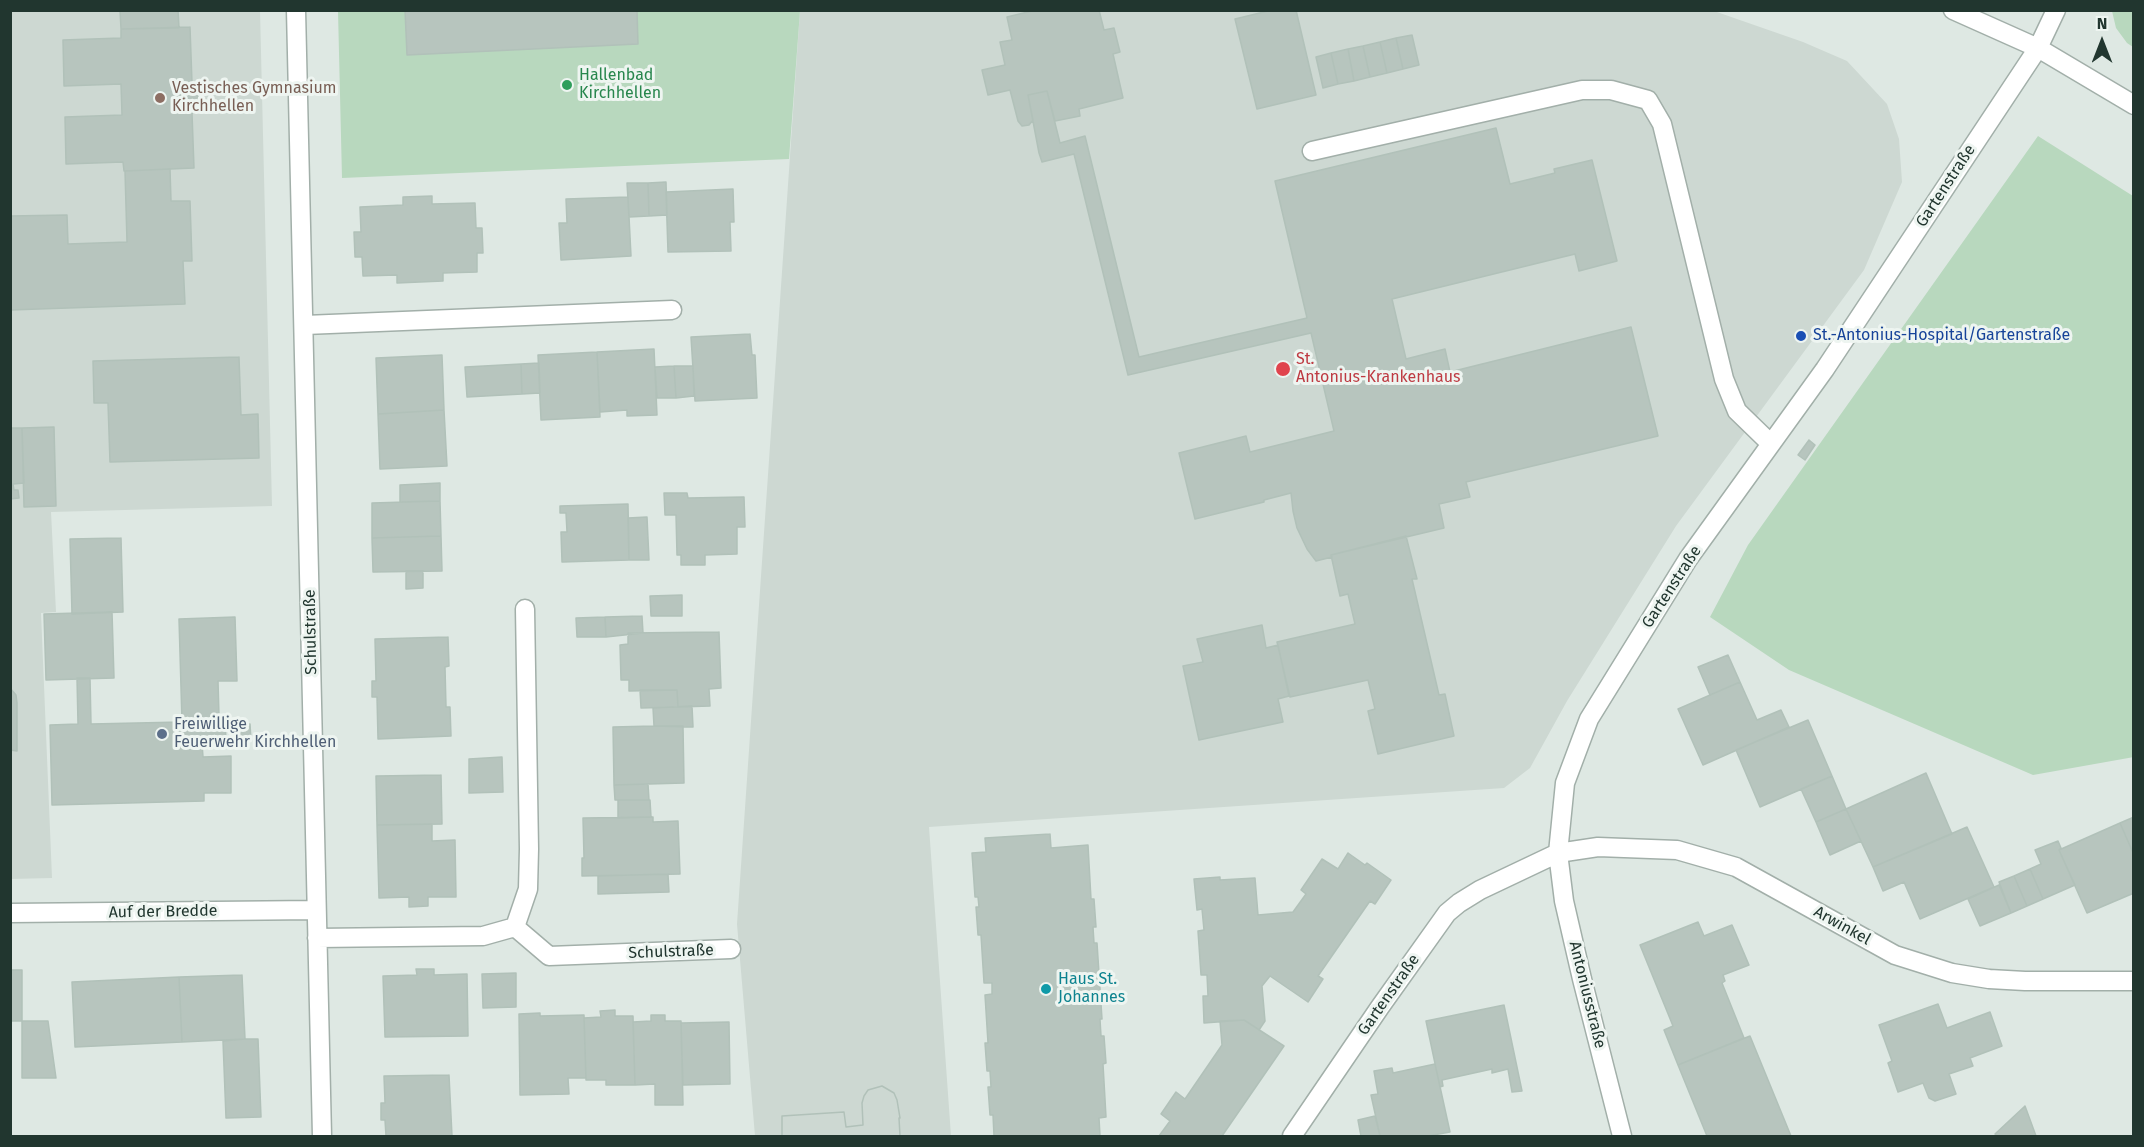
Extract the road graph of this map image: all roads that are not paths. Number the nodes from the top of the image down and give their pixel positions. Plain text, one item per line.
1 (296, 10) edge
2 (1953, 10) edge
3 (2056, 10) edge
4 (2038, 48) junction
5 (2133, 105) edge
6 (1312, 151) dead end
7 (672, 310) dead end
8 (305, 325) junction
9 (1771, 444) junction
10 (525, 609) dead end
11 (1558, 853) junction
12 (316, 910) junction
13 (10, 913) edge
14 (515, 927) junction
15 (317, 938) junction
16 (730, 949) dead end
17 (2133, 981) edge
18 (322, 1137) edge
19 (1292, 1137) edge
20 (1622, 1137) edge

1 - 8 street, Schulstraße
2 - 4 street
3 - 4 street, Gartenstraße
4 - 5 street
4 - 9 street, Gartenstraße
6 - 9 street
7 - 8 street
8 - 12 street, Schulstraße
9 - 11 street, Gartenstraße
10 - 14 street
11 - 17 street, Arwinkel
11 - 19 street, Gartenstraße
11 - 20 street, Antoniusstraße
12 - 13 street, Auf der Bredde
12 - 15 street, Schulstraße
14 - 15 street
14 - 16 street, Schulstraße
15 - 18 street, Schulstraße

